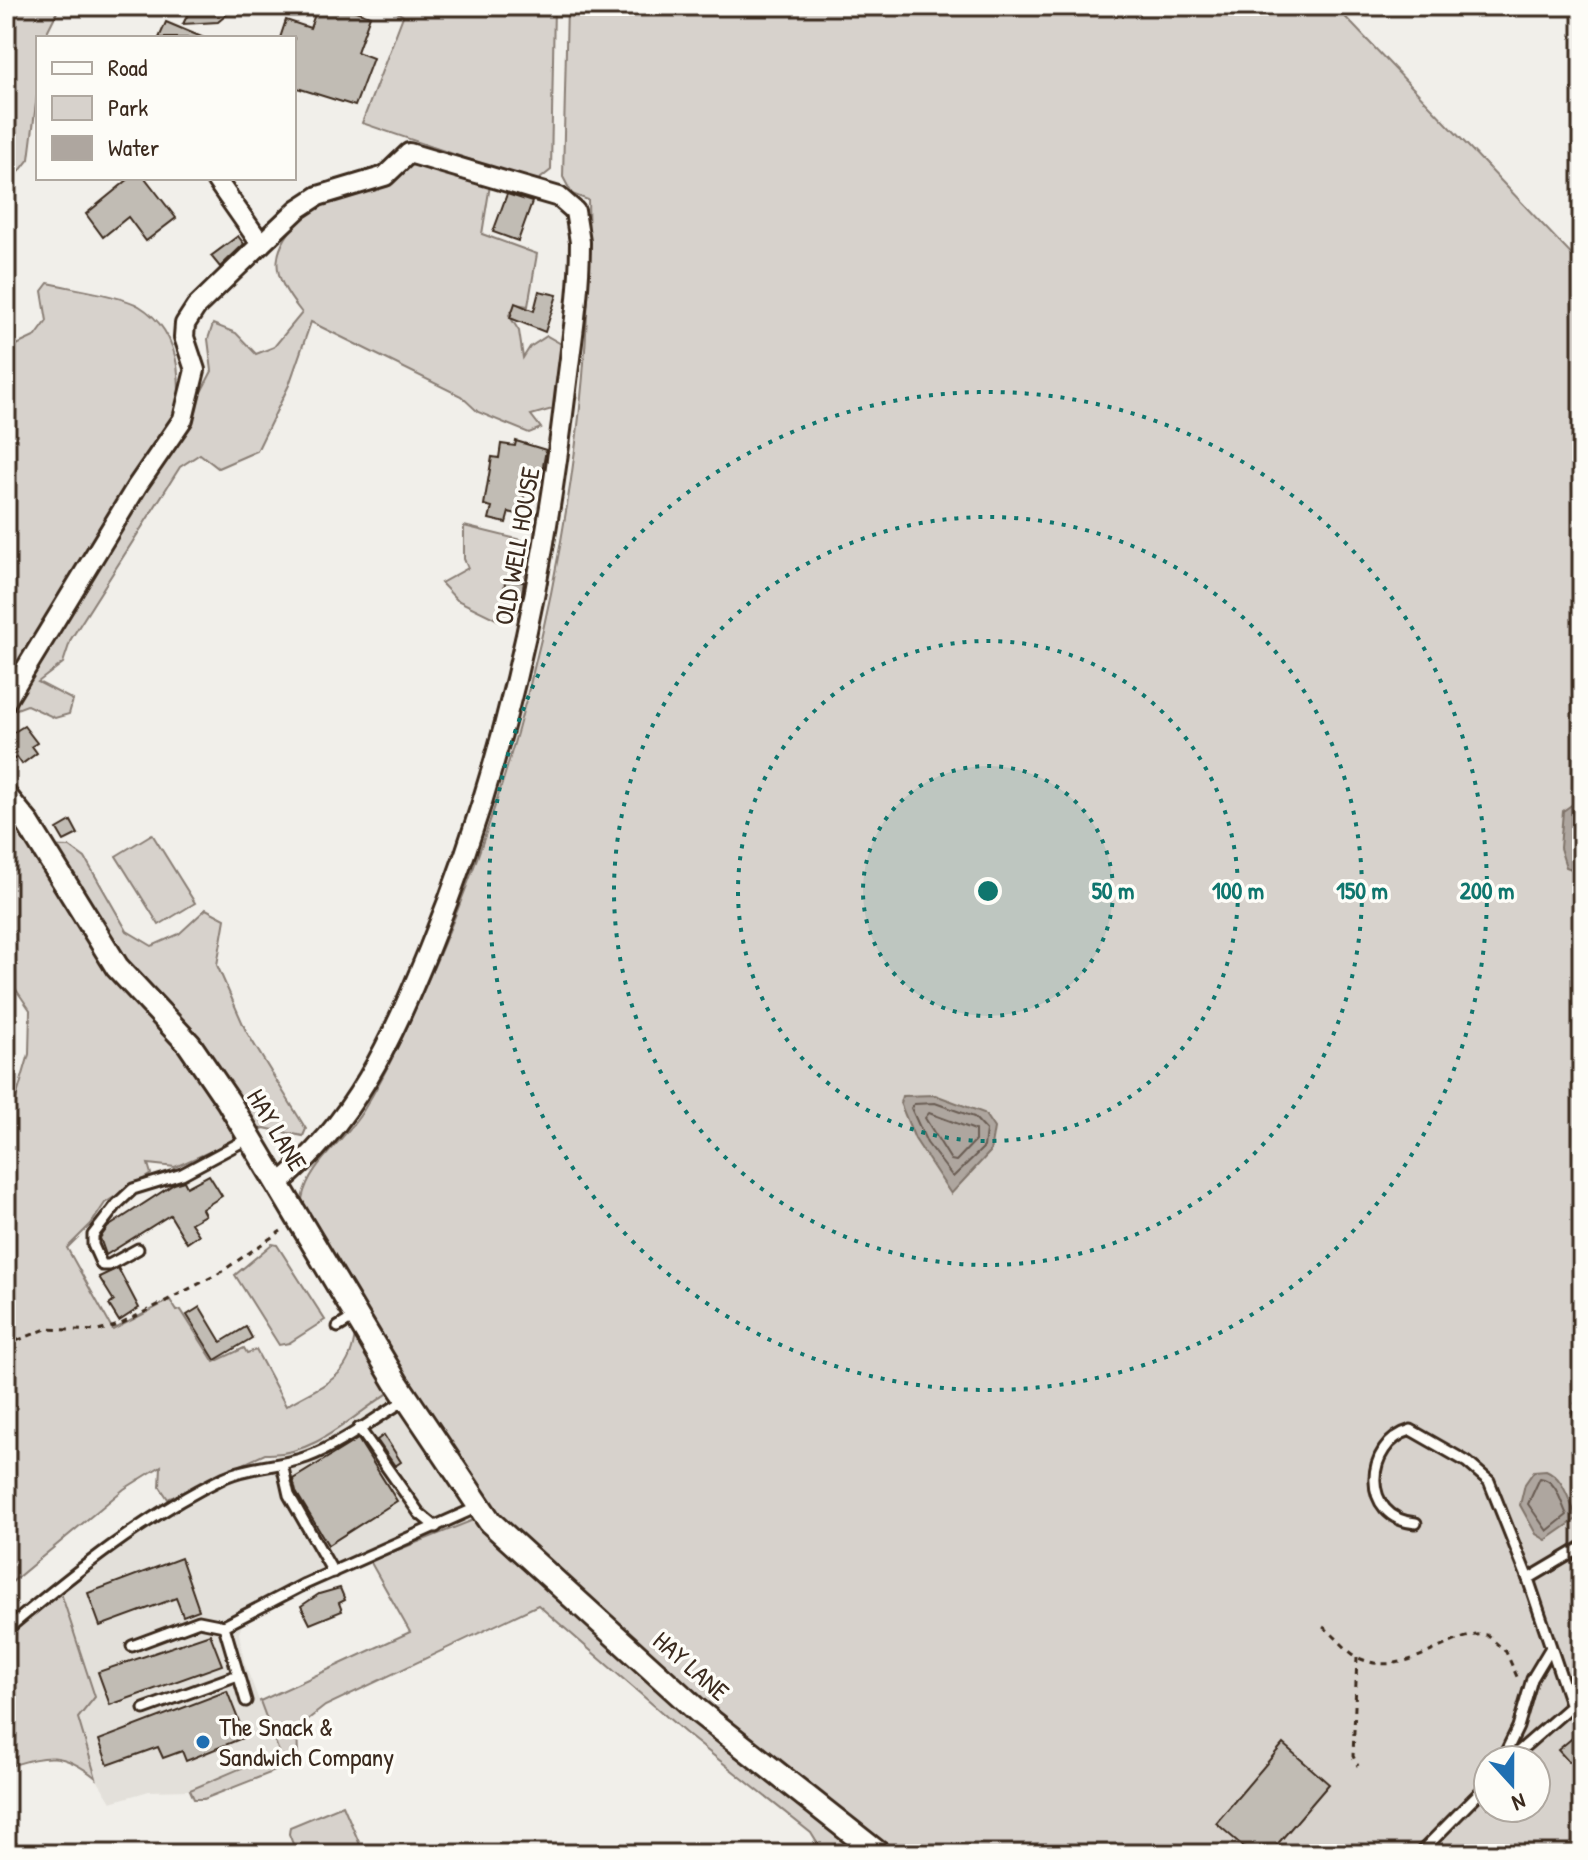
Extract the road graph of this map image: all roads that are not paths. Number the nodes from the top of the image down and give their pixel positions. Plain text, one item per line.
1 (216, 180) edge
2 (261, 244) junction
3 (6, 701) edge
4 (6, 797) edge
5 (249, 1138) junction
6 (277, 1185) junction
7 (138, 1249) dead end
8 (407, 1399) junction
9 (359, 1428) junction
10 (282, 1464) junction
11 (478, 1507) junction
12 (1416, 1523) dead end
13 (436, 1527) junction
14 (1582, 1547) edge
15 (333, 1572) junction
16 (1528, 1579) junction
17 (224, 1626) junction
18 (6, 1630) edge
19 (132, 1646) dead end
20 (1550, 1649) junction
21 (238, 1675) junction
22 (246, 1701) dead end
23 (144, 1709) dead end
24 (1510, 1744) edge
25 (1527, 1744) edge
26 (1472, 1800) edge
27 (879, 1854) edge
28 (1419, 1854) edge

1 - 2 street
2 - 3 street
2 - 6 street, OLD WELL HOUSE
4 - 5 street, HAY LANE
5 - 6 street, HAY LANE
5 - 7 lane
6 - 8 street, HAY LANE
8 - 9 lane
8 - 11 street, HAY LANE
9 - 10 lane
9 - 13 lane
10 - 15 lane
10 - 18 lane
11 - 13 lane
11 - 27 street, HAY LANE
12 - 16 lane
13 - 15 lane
14 - 16 lane
15 - 17 lane
16 - 20 lane
17 - 19 lane
17 - 21 lane
20 - 24 lane
20 - 25 lane
21 - 22 lane
21 - 23 lane
26 - 28 lane

